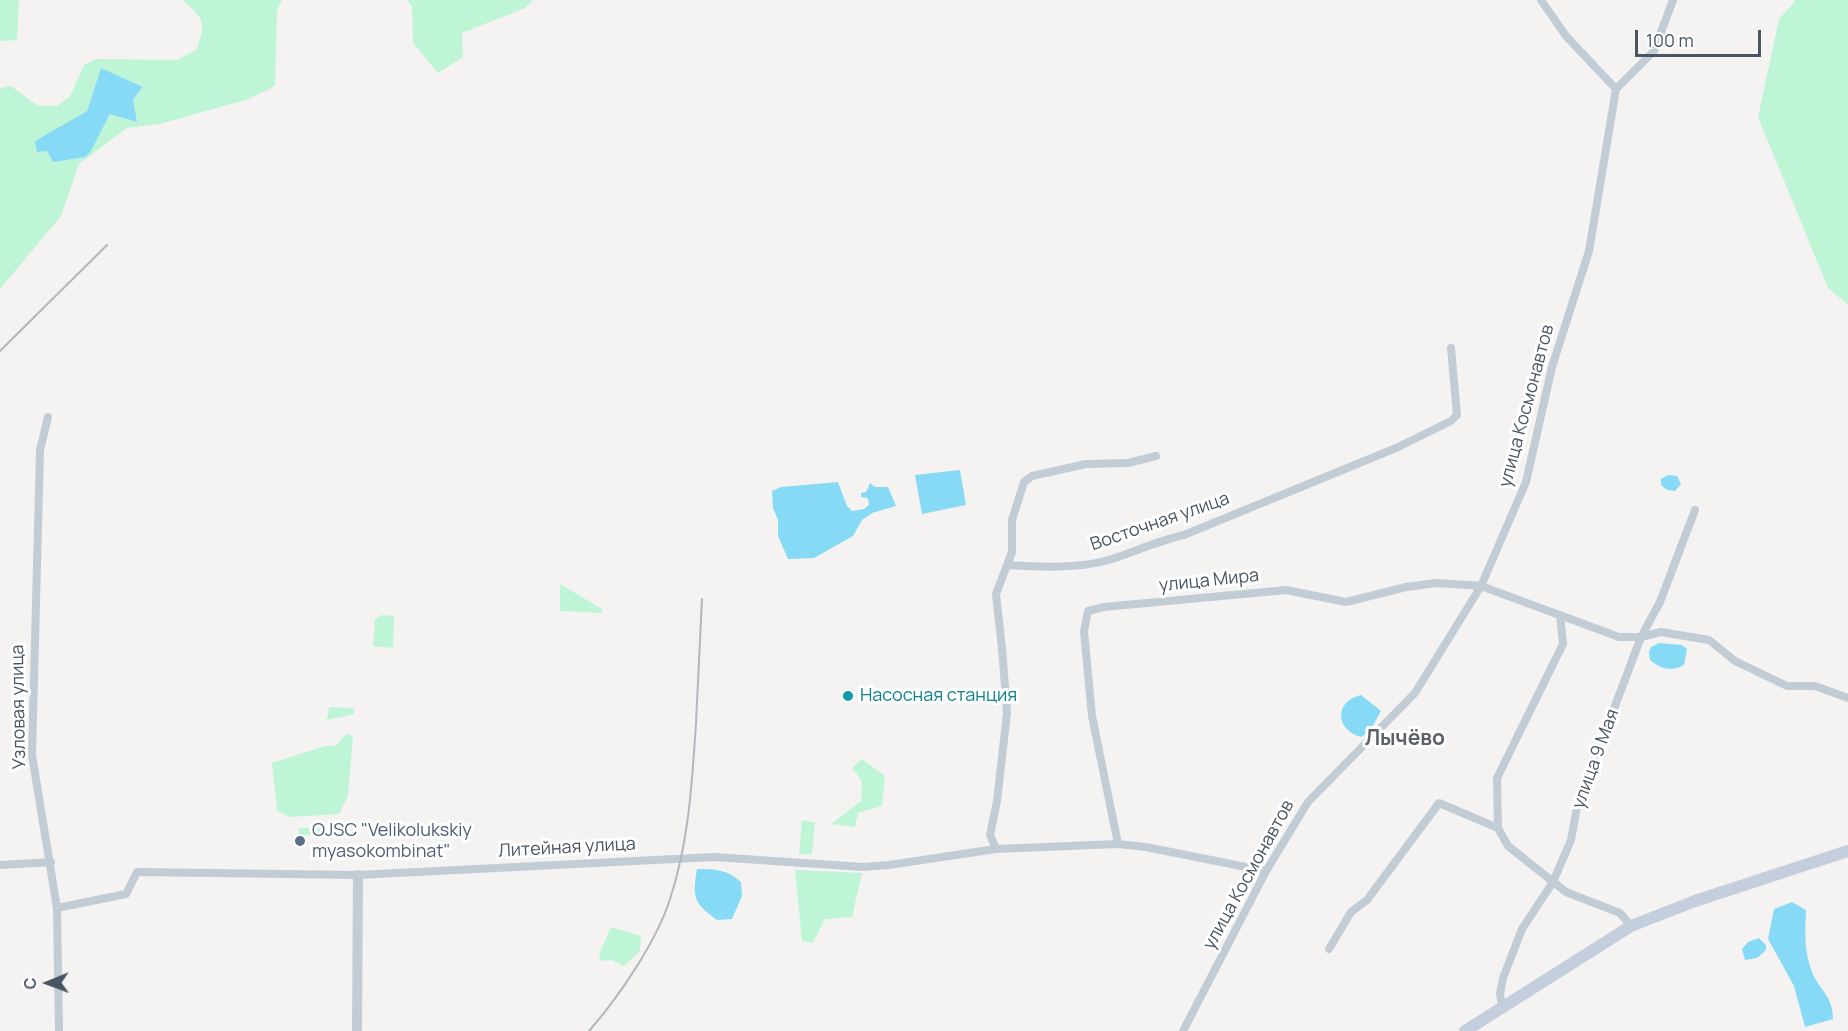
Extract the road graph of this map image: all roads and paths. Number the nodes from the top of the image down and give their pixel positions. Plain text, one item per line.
1 (1541, 0) edge
2 (1673, 0) edge
3 (1616, 89) junction
4 (1451, 348) dead end
5 (48, 417) dead end
6 (1156, 456) dead end
7 (1695, 510) dead end
8 (1007, 565) junction
9 (1480, 586) junction
10 (1560, 615) junction
11 (1641, 637) junction
12 (1848, 698) edge
13 (1498, 828) junction
14 (1118, 844) junction
15 (996, 849) junction
16 (1848, 851) edge
17 (51, 862) junction
18 (0, 865) edge
19 (1266, 871) junction
20 (358, 875) junction
21 (1553, 882) junction
22 (57, 908) junction
23 (1631, 926) junction
24 (1329, 949) dead end
25 (1502, 1006) junction
26 (59, 1031) edge
27 (357, 1031) edge
28 (1183, 1031) edge
29 (1465, 1031) edge

1 - 3 street
2 - 3 street
3 - 9 street, улица Космонавтов
4 - 8 street, Восточная улица
5 - 17 street, Узловая улица
6 - 8 street
7 - 11 street, улица 9 Мая
8 - 15 street
9 - 10 street, улица Мира
9 - 14 street, улица Мира
9 - 19 street, улица Космонавтов
10 - 11 street, улица Мира
10 - 13 street
11 - 12 street, улица Мира
11 - 21 street, улица 9 Мая
13 - 21 street
13 - 24 street
14 - 15 street, Литейная улица
14 - 19 street, Литейная улица
15 - 20 street, Литейная улица
16 - 23 main road
17 - 18 street
17 - 22 street, Узловая улица
19 - 28 street, улица Космонавтов
20 - 22 street, Литейная улица
20 - 27 street
21 - 23 street
21 - 25 street, улица 9 Мая
22 - 26 street, Узловая улица
23 - 25 main road
25 - 29 main road

